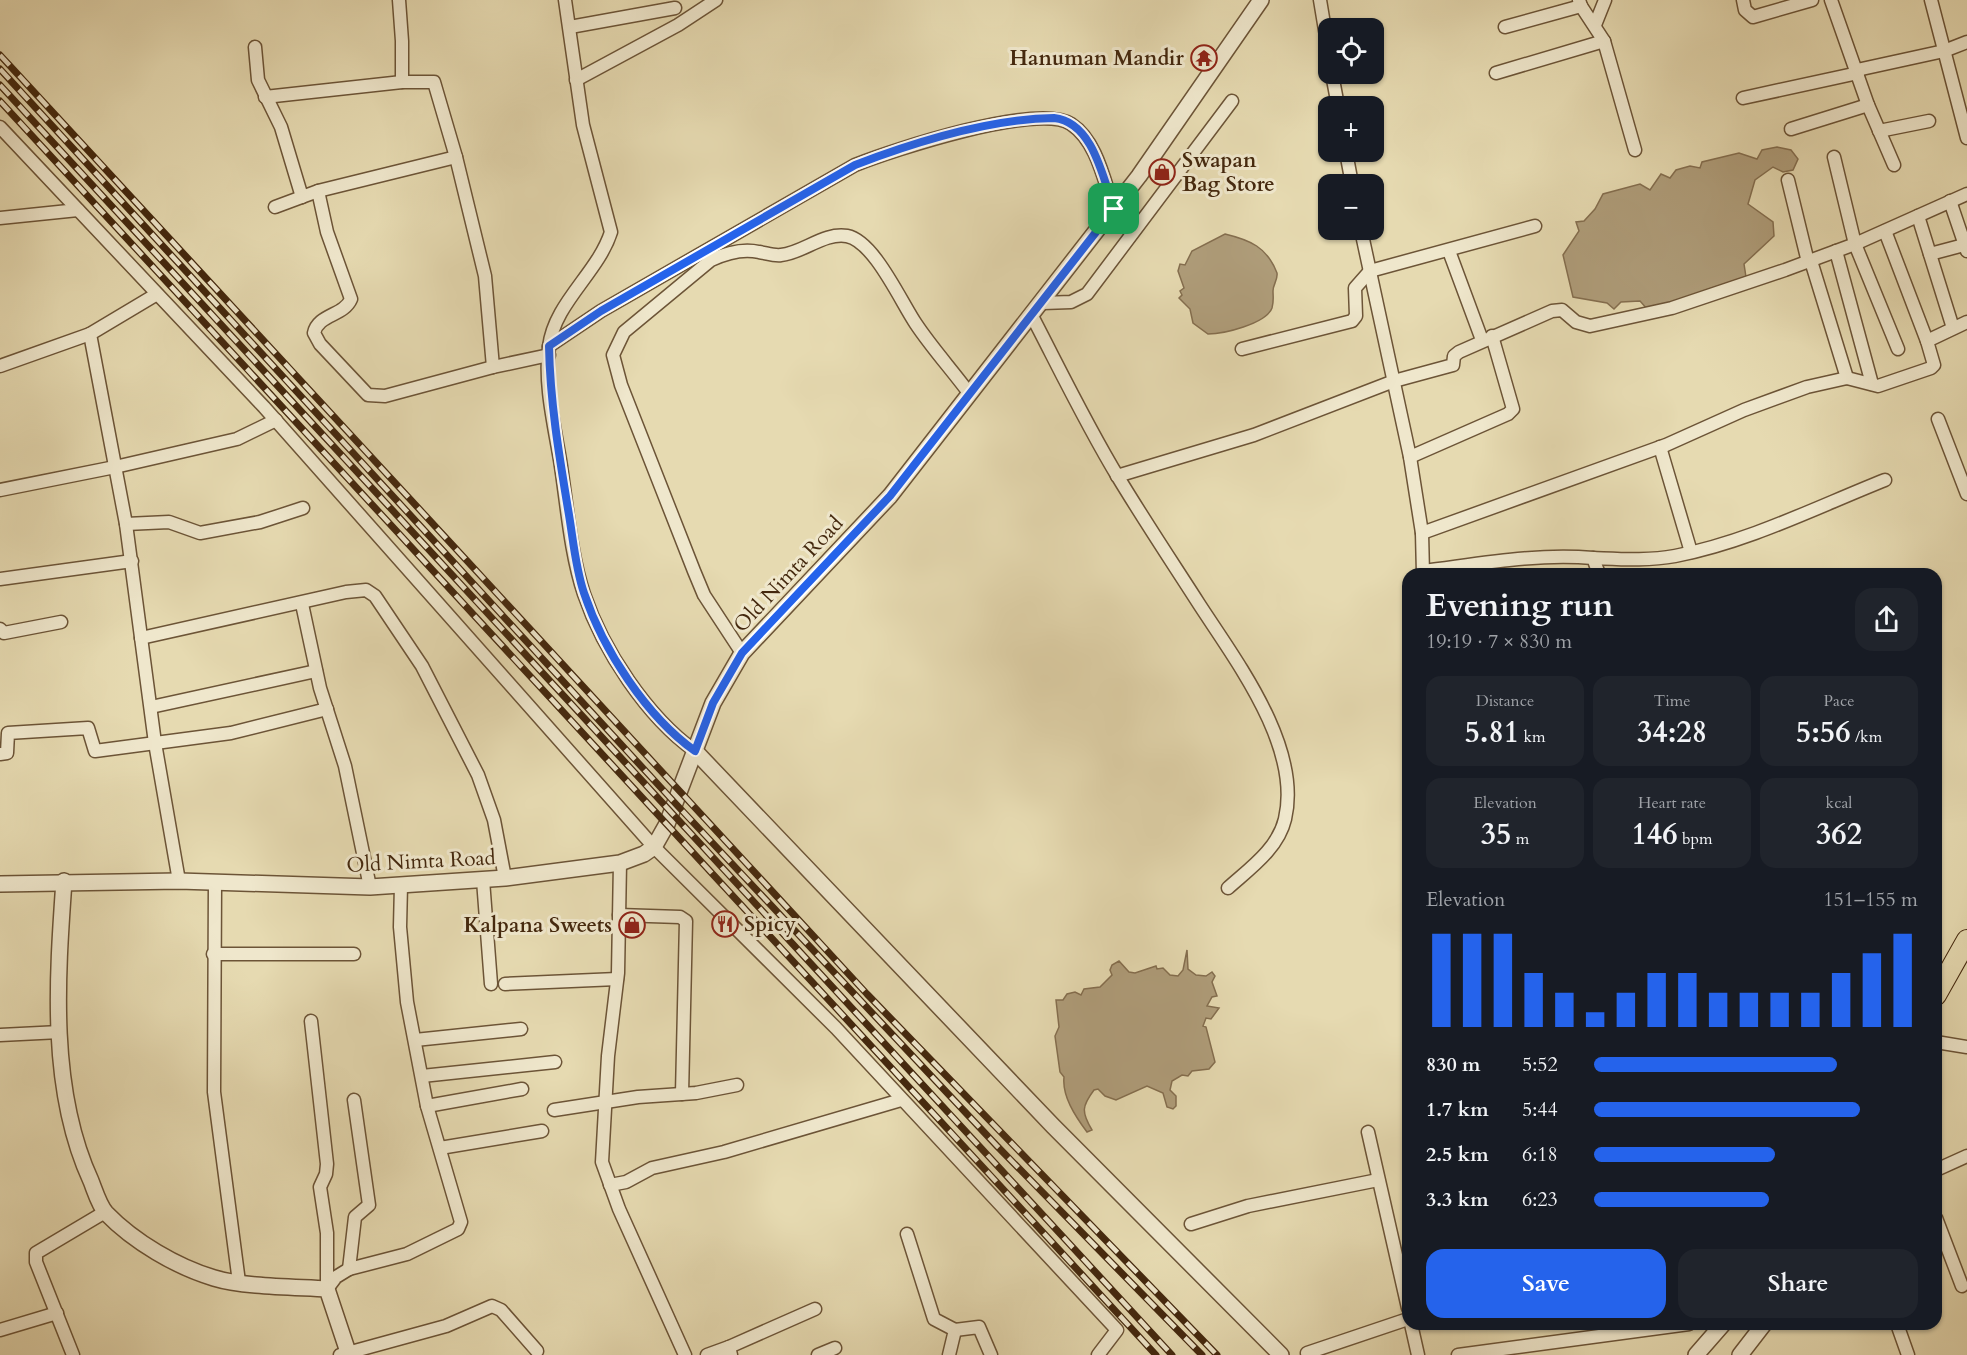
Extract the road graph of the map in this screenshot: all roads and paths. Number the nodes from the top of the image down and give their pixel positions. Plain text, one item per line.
1 (399, 0) edge
2 (565, 0) edge
3 (716, 0) edge
4 (1320, 0) edge
5 (1605, 0) edge
6 (1743, 0) edge
7 (1812, 0) edge
8 (1831, 0) edge
9 (1931, 0) edge
10 (1254, 3) edge
11 (1580, 3) edge
12 (674, 4) edge
13 (1323, 18) edge
14 (678, 25) junction
15 (1595, 25) junction
16 (570, 27) junction
17 (1505, 27) dead end
18 (1604, 41) junction
19 (1967, 42) edge
20 (255, 47) dead end
21 (1944, 51) junction
22 (1857, 72) junction
23 (1496, 74) dead end
24 (576, 80) junction
25 (402, 82) junction
26 (265, 97) junction
27 (1743, 98) dead end
28 (1232, 101) dead end
29 (1868, 105) junction
30 (1929, 121) dead end
31 (0, 127) edge
32 (1791, 129) dead end
33 (1880, 131) junction
34 (1967, 138) edge
35 (1635, 150) dead end
36 (456, 157) junction
37 (1834, 157) dead end
38 (1894, 165) dead end
39 (1788, 180) dead end
40 (318, 190) junction
41 (1967, 194) edge
42 (302, 197) junction
43 (1950, 201) junction
44 (275, 207) dead end
45 (1114, 209) junction
46 (78, 210) junction
47 (1918, 216) junction
48 (0, 218) edge
49 (1535, 226) dead end
50 (1885, 231) junction
51 (1363, 240) edge
52 (1855, 244) junction
53 (1966, 248) edge
54 (1449, 251) junction
55 (1836, 252) junction
56 (1930, 254) junction
57 (1810, 261) junction
58 (1370, 271) junction
59 (157, 294) junction
60 (1043, 303) junction
61 (1032, 316) junction
62 (1962, 325) edge
63 (90, 334) junction
64 (1486, 338) junction
65 (1927, 341) junction
66 (1242, 349) dead end
67 (1898, 350) dead end
68 (549, 351) junction
69 (0, 366) edge
70 (493, 367) junction
71 (1847, 378) junction
72 (1394, 381) junction
73 (1872, 384) junction
74 (969, 393) junction
75 (1938, 419) dead end
76 (276, 420) junction
77 (1660, 447) junction
78 (1410, 457) junction
79 (115, 467) junction
80 (1117, 476) junction
81 (1885, 480) dead end
82 (0, 489) edge
83 (1967, 494) edge
84 (303, 508) dead end
85 (126, 524) junction
86 (1422, 533) junction
87 (1691, 552) junction
88 (1593, 558) junction
89 (132, 561) junction
90 (1423, 568) edge
91 (1458, 568) edge
92 (1597, 568) edge
93 (0, 579) edge
94 (302, 604) junction
95 (61, 622) dead end
96 (0, 629) edge
97 (141, 638) junction
98 (742, 653) junction
99 (316, 671) junction
100 (151, 707) junction
101 (327, 709) junction
102 (155, 742) junction
103 (695, 751) junction
104 (0, 754) edge
105 (654, 847) junction
106 (620, 863) junction
107 (505, 878) junction
108 (483, 880) junction
109 (64, 881) junction
110 (179, 881) junction
111 (215, 882) junction
112 (0, 884) edge
113 (401, 885) junction
114 (370, 886) junction
115 (1228, 888) dead end
116 (619, 915) junction
117 (1967, 940) edge
118 (213, 954) junction
119 (354, 954) dead end
120 (617, 979) junction
121 (491, 984) dead end
122 (505, 984) dead end
123 (1942, 984) edge
124 (310, 1021) dead end
125 (521, 1029) dead end
126 (60, 1032) junction
127 (0, 1035) edge
128 (416, 1040) junction
129 (1942, 1043) edge
130 (1967, 1047) edge
131 (555, 1062) dead end
132 (422, 1076) junction
133 (737, 1085) dead end
134 (522, 1089) dead end
135 (682, 1094) junction
136 (354, 1100) dead end
137 (901, 1100) junction
138 (606, 1103) junction
139 (427, 1106) junction
140 (554, 1110) dead end
141 (542, 1131) dead end
142 (1368, 1132) dead end
143 (440, 1148) junction
144 (1967, 1156) edge
145 (1942, 1167) edge
146 (1378, 1180) junction
147 (610, 1185) junction
148 (105, 1212) junction
149 (1191, 1224) dead end
150 (907, 1234) dead end
151 (1942, 1234) edge
152 (349, 1269) junction
153 (239, 1282) junction
154 (1402, 1282) edge
155 (1962, 1286) dead end
156 (327, 1289) junction
157 (815, 1309) dead end
158 (57, 1313) junction
159 (1402, 1321) edge
160 (0, 1330) edge
161 (955, 1330) junction
162 (1412, 1330) edge
163 (1647, 1330) edge
164 (1718, 1330) edge
165 (1759, 1330) edge
166 (1899, 1330) edge
167 (835, 1348) dead end
168 (537, 1351) dead end
169 (730, 1351) edge
170 (1494, 1352) edge
171 (1306, 1353) dead end
172 (346, 1354) edge
173 (1416, 1354) edge
174 (73, 1355) edge
175 (685, 1355) edge
176 (707, 1355) edge
177 (818, 1355) edge
178 (949, 1355) edge
179 (991, 1355) edge
180 (1098, 1355) edge
181 (1281, 1355) edge
182 (1458, 1355) edge
183 (1696, 1355) edge
184 (1740, 1355) edge
185 (1908, 1355) edge

1 - 25 street
2 - 16 street
3 - 14 street
4 - 13 street
5 - 15 street
6 - 7 street
8 - 22 street
9 - 21 street
10 - 45 street, Old Nimta Road
11 - 15 street
11 - 17 street
12 - 14 street
12 - 16 street
14 - 24 street
15 - 18 street
16 - 24 street
18 - 23 street
18 - 35 street
19 - 21 street
20 - 26 street
21 - 22 street
21 - 34 street
22 - 27 street
22 - 29 street
24 - 68 street
25 - 26 street
25 - 36 street
26 - 42 street
28 - 60 street
29 - 32 street
29 - 33 street
30 - 33 street
31 - 46 street
33 - 38 street
36 - 40 street
36 - 70 street
37 - 52 street
39 - 57 street
40 - 42 street
40 - 70 street
41 - 43 street
42 - 44 street
43 - 47 street
43 - 53 street
45 - 60 street, Old Nimta Road
45 - 68 street
46 - 48 street
46 - 59 street
47 - 50 street
47 - 56 street
49 - 54 street
50 - 52 street
50 - 65 street
51 - 58 street
52 - 55 street
52 - 67 street
53 - 56 street
54 - 58 street
54 - 64 street
55 - 57 street
55 - 73 street
56 - 62 street
57 - 64 street
57 - 71 street
58 - 66 street
58 - 72 street
59 - 63 street
59 - 76 street
60 - 61 street, Old Nimta Road
61 - 74 street, Old Nimta Road
61 - 80 street
62 - 65 street
63 - 69 street
63 - 79 street
64 - 72 street
64 - 78 street
65 - 73 street
68 - 70 street
68 - 103 street
71 - 73 street
71 - 77 street
72 - 78 street
72 - 80 street
74 - 98 street, Old Nimta Road
74 - 98 street
75 - 83 street
76 - 79 street
76 - 105 street
77 - 86 street
77 - 87 street
78 - 86 street
79 - 82 street
79 - 85 street
80 - 115 street
81 - 87 street
84 - 85 street
85 - 89 street
86 - 90 street
87 - 88 street
88 - 91 street
88 - 92 street
89 - 93 street
89 - 97 street
94 - 97 street
94 - 99 street
94 - 107 street
95 - 96 street
97 - 100 street
98 - 103 street, Old Nimta Road
99 - 100 street
99 - 101 street
100 - 102 street
101 - 102 street
101 - 114 street
102 - 104 street
102 - 110 street
103 - 105 street, Old Nimta Road
103 - 181 street
105 - 106 street, Old Nimta Road
105 - 137 street
106 - 107 street, Old Nimta Road
106 - 116 street
107 - 108 street, Old Nimta Road
108 - 113 street, Old Nimta Road
108 - 121 street
109 - 110 street, Old Nimta Road
109 - 112 street, Old Nimta Road
109 - 126 street
110 - 111 street, Old Nimta Road
111 - 114 street, Old Nimta Road
111 - 118 street
113 - 114 street, Old Nimta Road
113 - 128 street
116 - 120 street
116 - 135 street
117 - 123 main road
118 - 119 street
118 - 153 street
120 - 122 street
120 - 138 street
124 - 156 street
125 - 128 street
126 - 127 street
126 - 148 street
128 - 132 street
129 - 130 street
131 - 132 street
132 - 139 street
133 - 135 street
134 - 139 street
135 - 138 street
136 - 152 street
137 - 147 street
137 - 180 street
138 - 140 street
138 - 147 street
139 - 143 street
141 - 143 street
142 - 146 street
143 - 152 street
144 - 145 street
146 - 149 street
146 - 154 street
147 - 175 street
148 - 153 street
148 - 158 street
150 - 161 street
151 - 155 street
152 - 156 street
153 - 156 street
156 - 172 street
157 - 169 street
158 - 160 street
158 - 174 street
159 - 171 street
161 - 178 street
161 - 179 street
162 - 173 street
163 - 170 street
164 - 183 street
165 - 184 street
166 - 185 street
167 - 177 street
168 - 172 street
169 - 176 street
170 - 182 street

